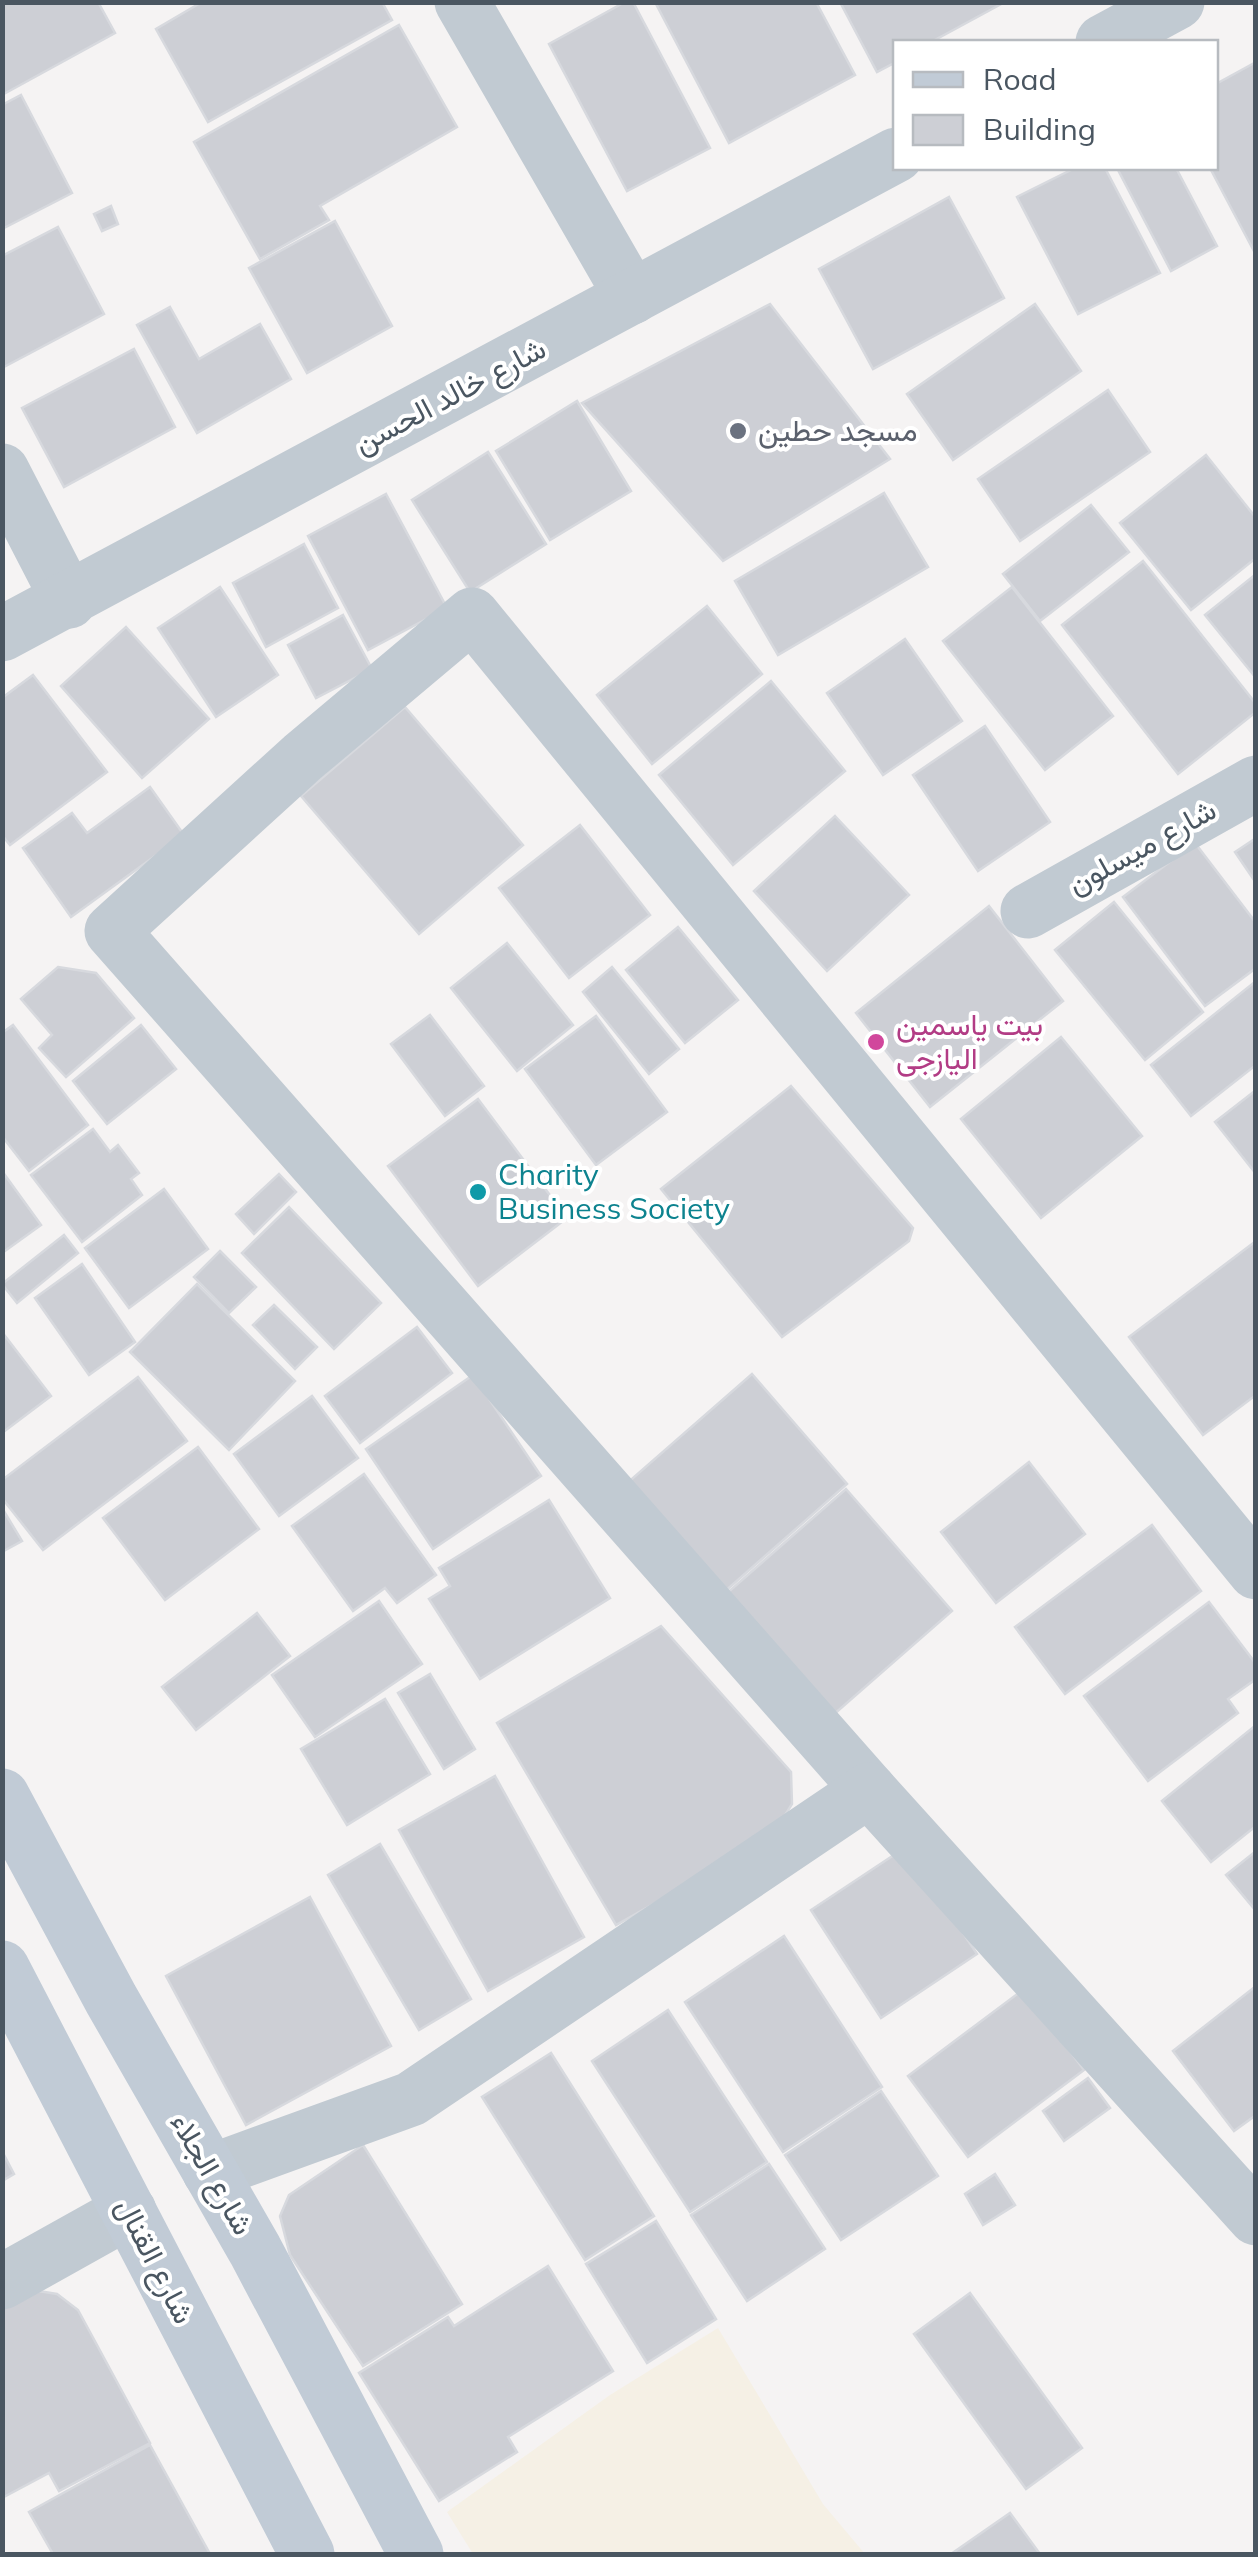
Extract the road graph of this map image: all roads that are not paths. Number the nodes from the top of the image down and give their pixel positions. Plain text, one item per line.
1 (462, 2) edge
2 (1176, 2) edge
3 (1106, 40) edge
4 (893, 156) edge
5 (632, 297) junction
6 (2, 471) edge
7 (70, 601) junction
8 (2, 634) edge
9 (1256, 783) edge
10 (1028, 911) dead end
11 (1256, 1572) edge
12 (869, 1790) junction
13 (2, 1796) edge
14 (2, 1968) edge
15 (210, 2172) junction
16 (128, 2210) junction
17 (1256, 2218) edge
18 (2, 2282) edge
19 (307, 2554) edge
20 (416, 2554) edge

1 - 5 street
2 - 3 street
4 - 5 street, شارع خالد الحسن
5 - 7 street, شارع خالد الحسن
6 - 7 street
7 - 8 street, شارع خالد الحسن
9 - 10 street, شارع ميسلون
11 - 12 street
12 - 15 street
12 - 17 street
13 - 15 main road, شارع الجلاء
14 - 16 main road, شارع القنال
15 - 20 main road, شارع الجلاء
16 - 18 street
16 - 19 main road, شارع القنال

